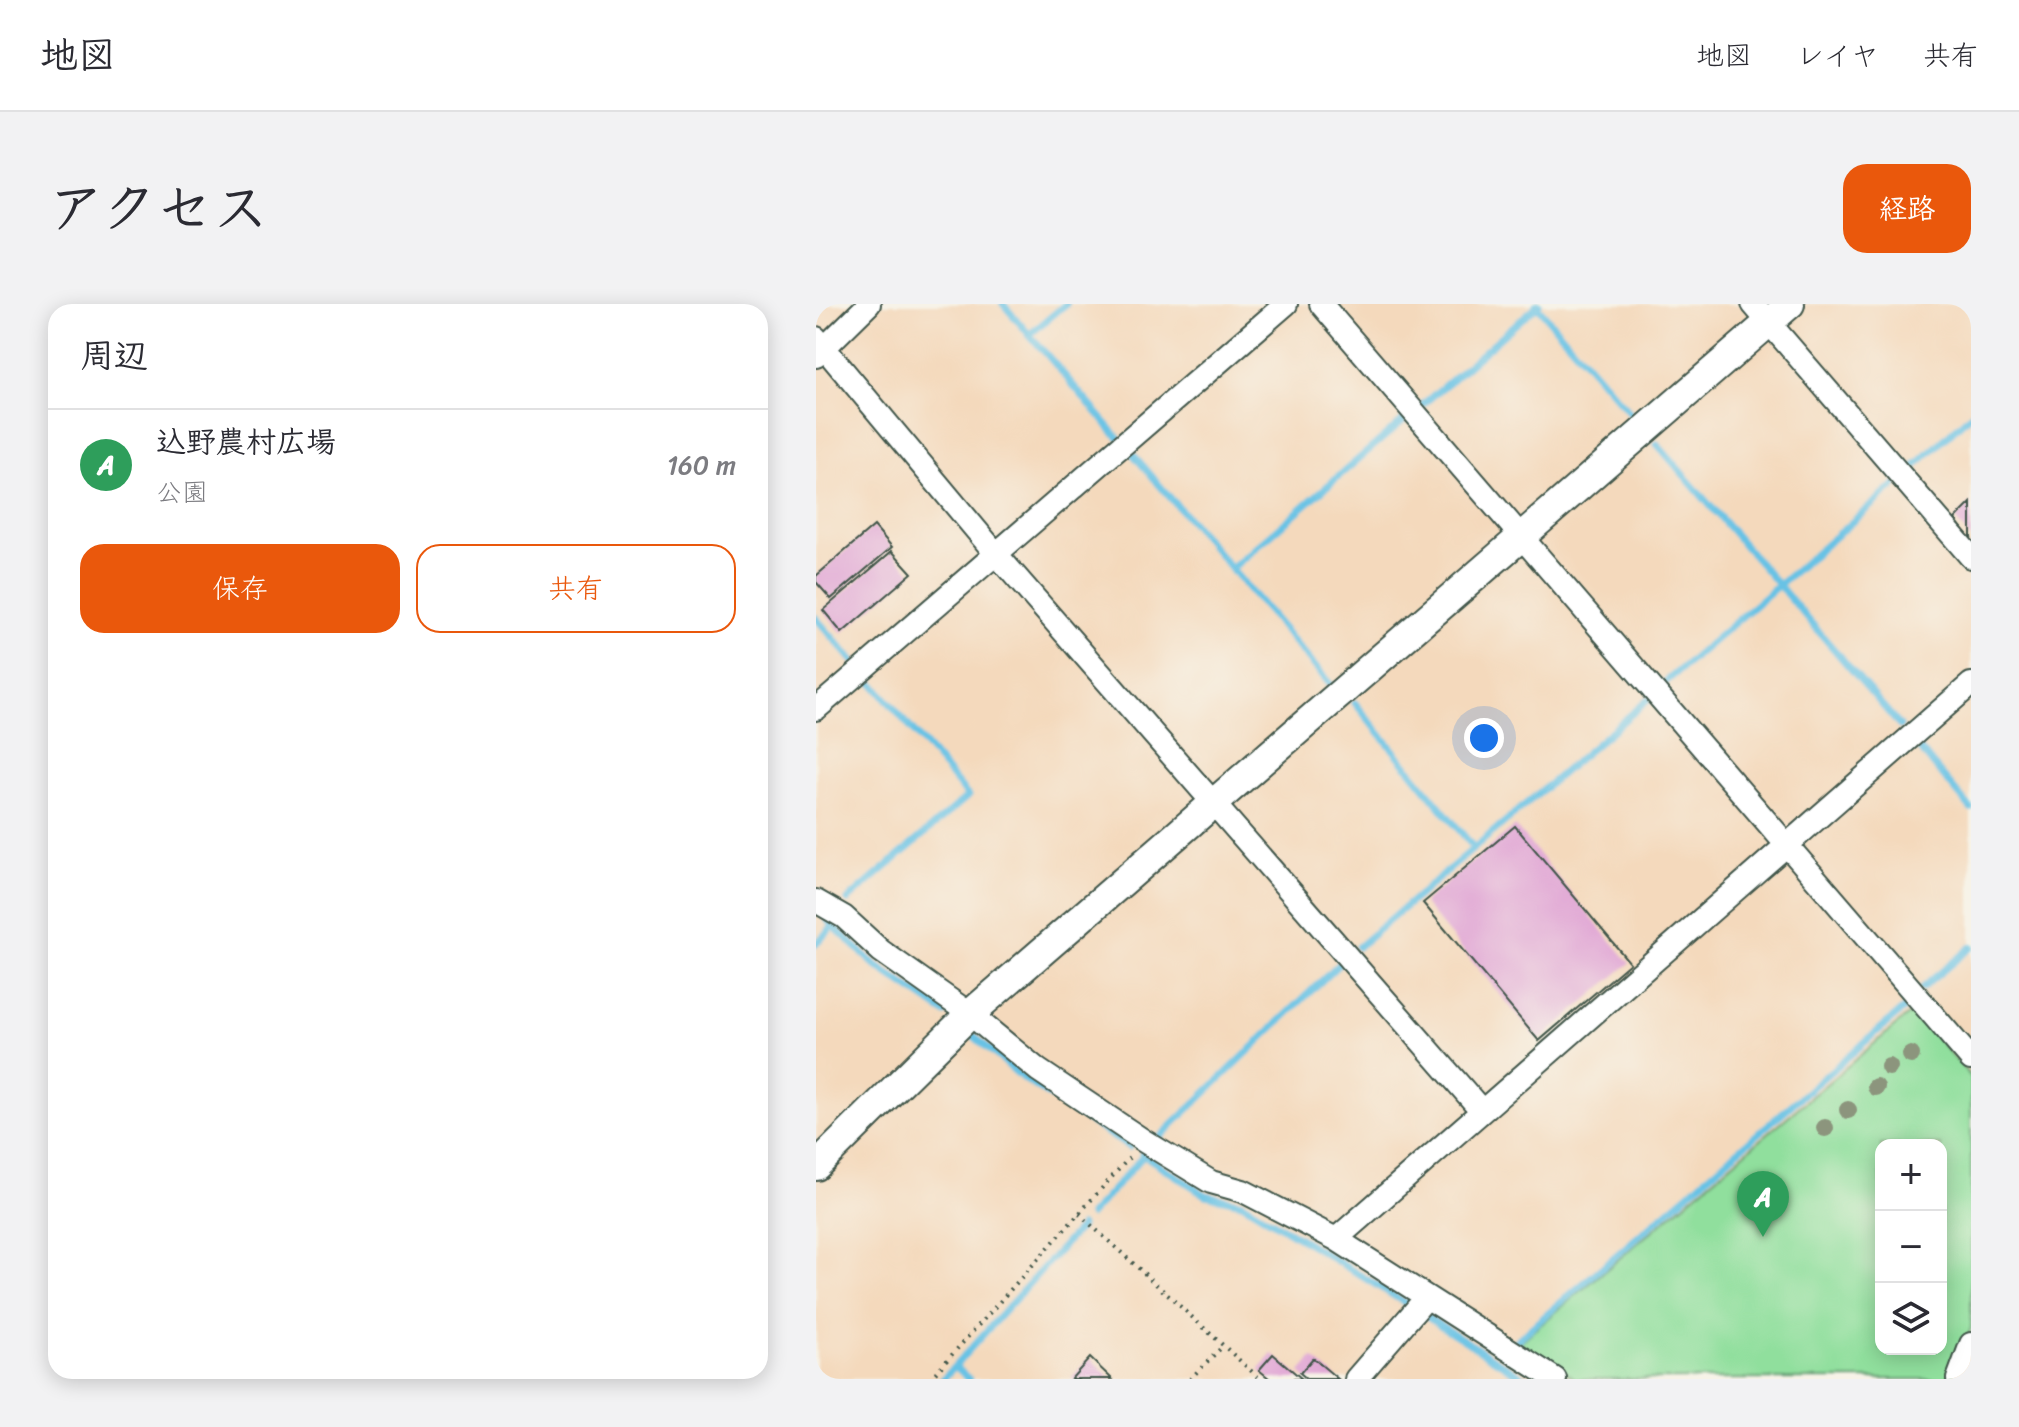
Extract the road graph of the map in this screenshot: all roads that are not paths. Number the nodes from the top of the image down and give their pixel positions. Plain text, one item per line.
1 (869, 304) edge
2 (1286, 304) edge
3 (1321, 304) edge
4 (1790, 304) edge
5 (1761, 314) edge
6 (819, 347) edge
7 (1520, 535) junction
8 (997, 555) junction
9 (1971, 557) edge
10 (1971, 684) edge
11 (816, 709) edge
12 (1214, 803) junction
13 (1786, 844) junction
14 (816, 901) edge
15 (970, 1014) junction
16 (1971, 1059) edge
17 (1482, 1111) junction
18 (816, 1166) edge
19 (1336, 1239) junction
20 (1427, 1297) junction
21 (1971, 1344) edge
22 (1356, 1379) edge
23 (1555, 1379) edge
24 (1958, 1379) edge

1 - 6 street
2 - 8 street
3 - 7 street
4 - 5 street
5 - 7 street
5 - 9 street
6 - 8 street
7 - 12 street
7 - 13 street
8 - 11 street
8 - 12 street
10 - 13 street
12 - 15 street
12 - 17 street
13 - 16 street
13 - 17 street
14 - 15 street
15 - 18 street
15 - 19 street
17 - 19 street
19 - 20 street
20 - 22 street
20 - 23 street
21 - 24 street

